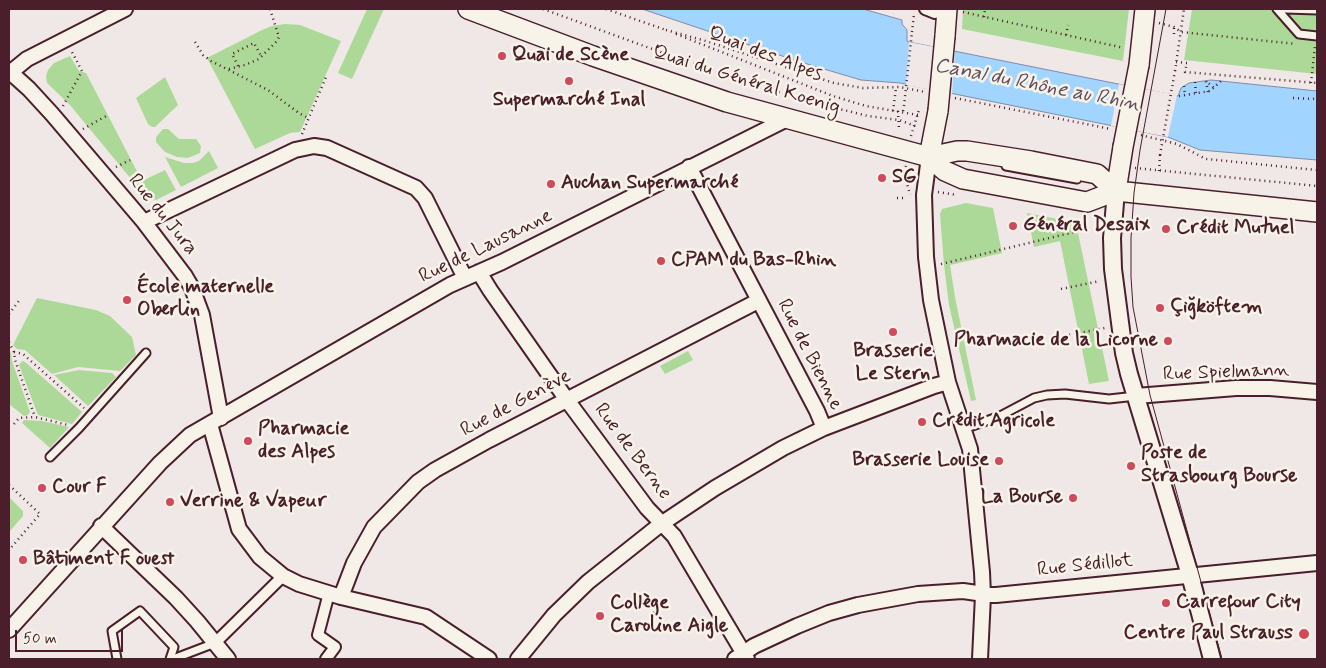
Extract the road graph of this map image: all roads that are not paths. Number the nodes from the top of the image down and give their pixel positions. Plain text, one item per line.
1 (125, 9) edge
2 (468, 9) edge
3 (1140, 9) edge
4 (1145, 9) edge
5 (1277, 9) edge
6 (1286, 9) edge
7 (939, 10) edge
8 (1317, 10) edge
9 (1317, 36) edge
10 (1136, 64) junction
11 (10, 72) edge
12 (787, 119) junction
13 (929, 157) junction
14 (966, 159) dead end
15 (995, 164) dead end
16 (689, 167) junction
17 (1081, 180) dead end
18 (1107, 188) junction
19 (1317, 212) edge
20 (144, 222) junction
21 (479, 272) junction
22 (465, 278) junction
23 (758, 301) junction
24 (146, 353) dead end
25 (948, 382) junction
26 (1317, 392) edge
27 (1136, 396) junction
28 (567, 400) junction
29 (215, 421) junction
30 (824, 428) junction
31 (964, 429) junction
32 (50, 457) dead end
33 (661, 524) junction
34 (102, 526) junction
35 (1317, 563) edge
36 (1190, 575) junction
37 (283, 576) junction
38 (335, 595) junction
39 (983, 595) junction
40 (9, 630) edge
41 (215, 643) junction
42 (742, 657) edge
43 (117, 659) edge
44 (172, 659) edge
45 (228, 659) edge
46 (326, 659) edge
47 (489, 659) edge
48 (518, 659) edge
49 (980, 659) edge
50 (1212, 659) edge

1 - 11 street
2 - 12 main road, Quai du Général Koenig
3 - 10 lane
4 - 10 main road
5 - 9 lane
6 - 8 lane
7 - 13 main road, bridge
10 - 18 main road, bridge
11 - 20 street, Rue du Jura
12 - 13 main road, Quai du Général Koenig
12 - 16 street, Rue de Lausanne
13 - 14 lane
13 - 18 main road, Quai du Général Koenig
13 - 18 main road, Quai du Général Koenig
13 - 25 street
15 - 17 lane
16 - 21 street, Rue de Lausanne
16 - 23 street, Rue de Bienne
18 - 19 main road
18 - 27 street
20 - 22 street
20 - 29 street, Rue du Jura
21 - 22 street, Rue de Lausanne
21 - 28 street, Rue de Berne
22 - 29 street, Rue de Lausanne
23 - 28 street, Rue de Genève
23 - 30 street, Rue de Bienne
24 - 32 lane
25 - 30 street
25 - 31 street
26 - 27 street, Rue Spielmann
27 - 31 lane
27 - 36 street
28 - 33 street, Rue de Berne
28 - 38 street, Rue de Genève
29 - 34 street, Rue de Lausanne
29 - 37 street, Rue du Jura
30 - 33 street
31 - 39 street
33 - 42 street, Rue de Berne
33 - 48 street
34 - 40 street, Rue de Lausanne
34 - 41 street
35 - 36 street, Rue Sédillot
36 - 39 street, Rue Sédillot
36 - 50 street
37 - 38 street, Rue du Jura
37 - 41 street
38 - 46 street
38 - 47 street, Rue du Jura
39 - 42 street, Rue Sédillot
39 - 49 street
41 - 44 lane
41 - 45 street
43 - 44 lane

